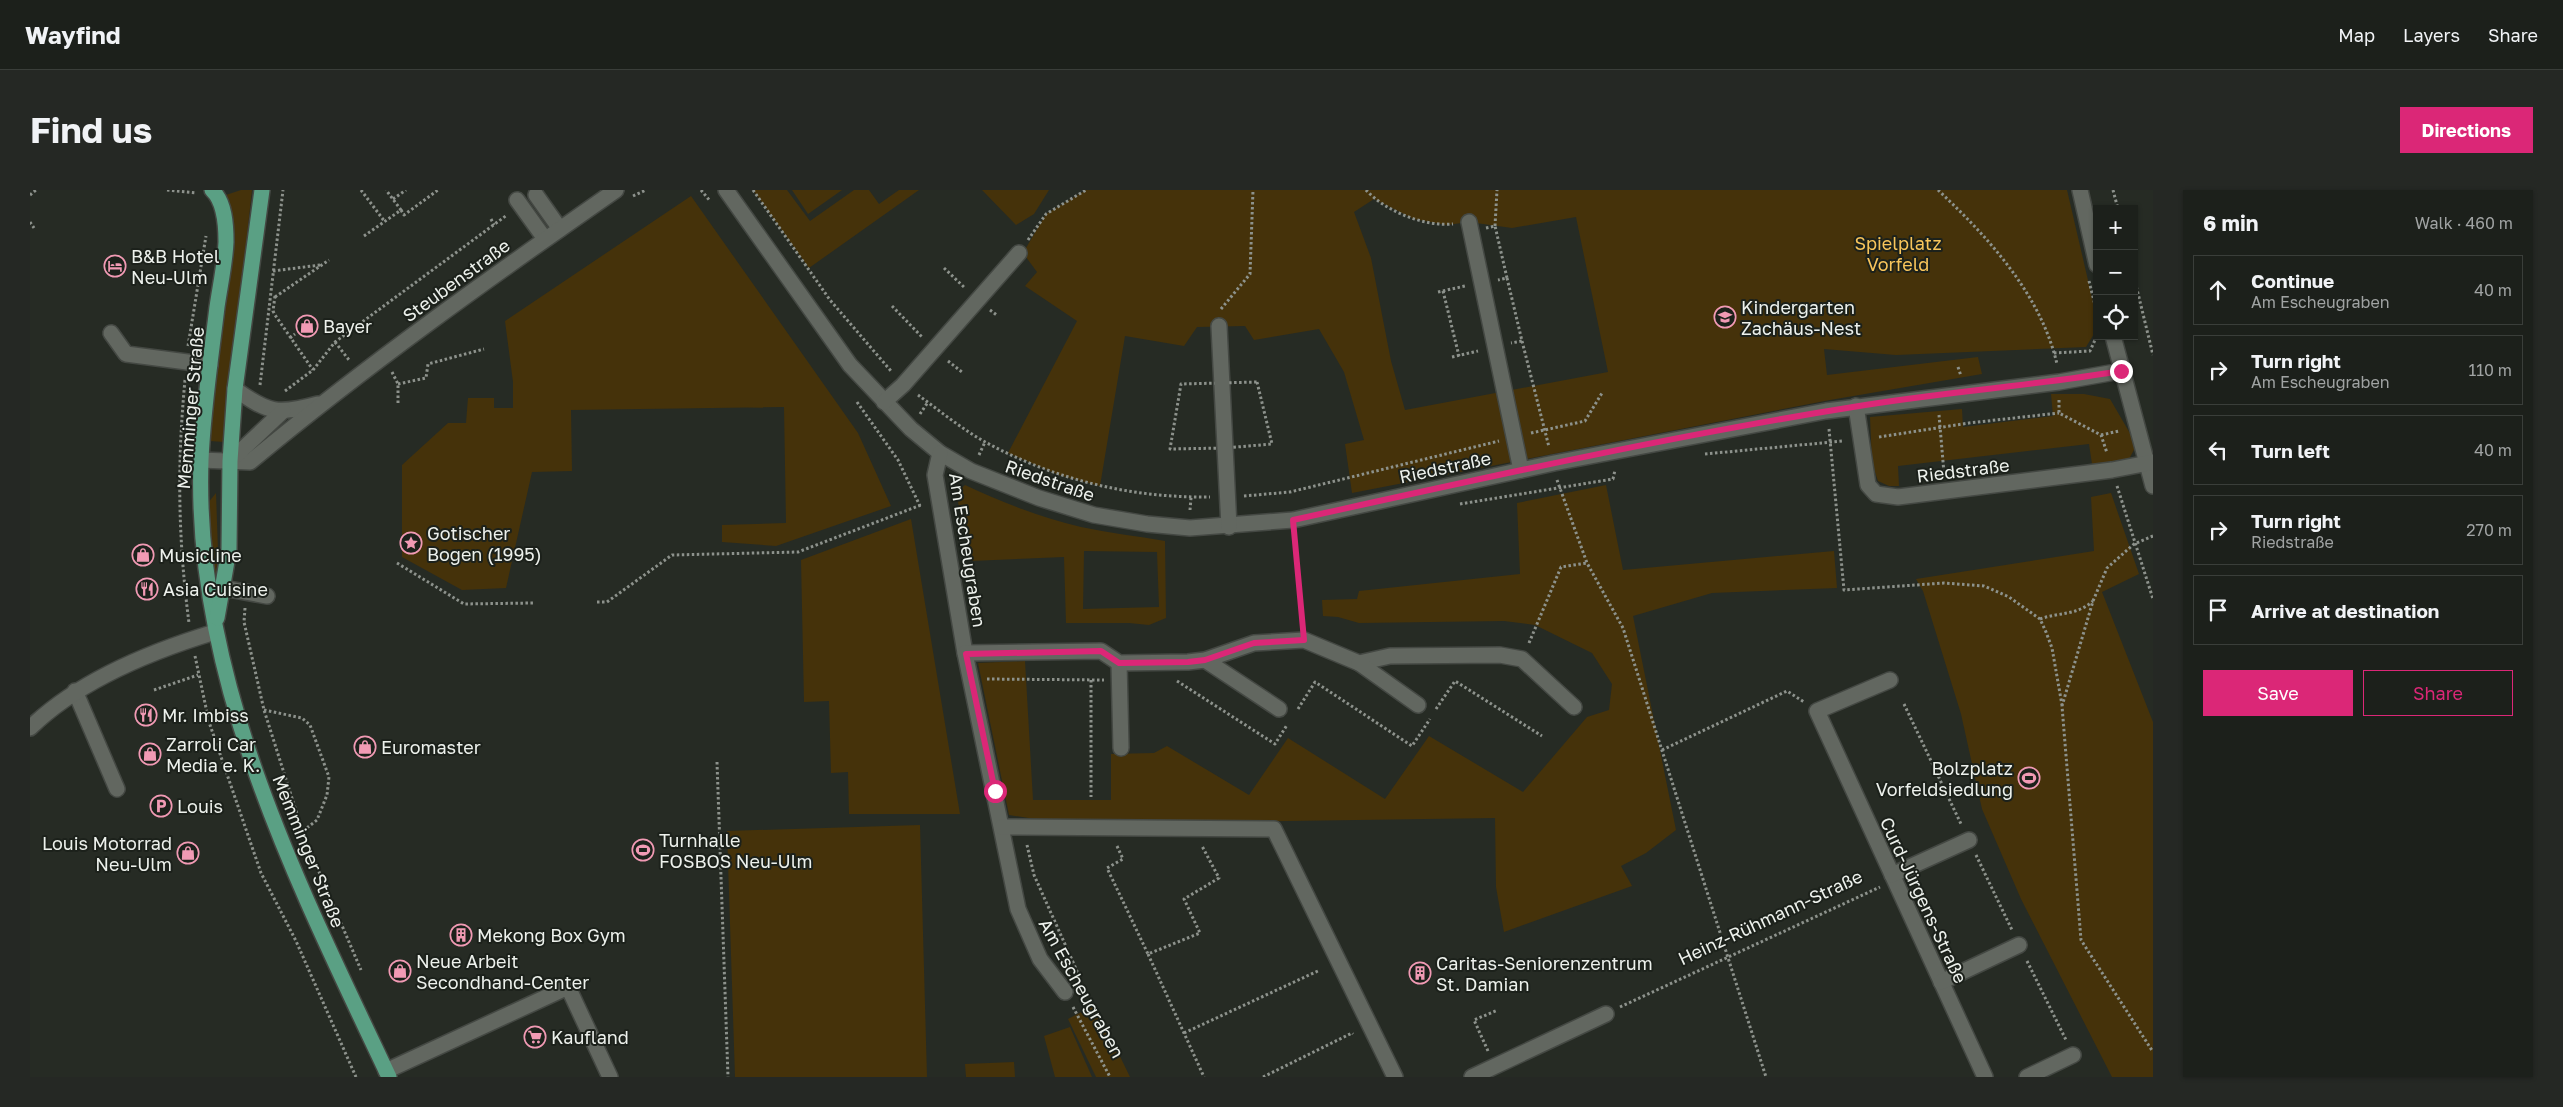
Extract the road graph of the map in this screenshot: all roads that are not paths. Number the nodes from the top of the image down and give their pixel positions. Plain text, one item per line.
1 (212, 190) edge
2 (262, 190) edge
3 (616, 190) edge
4 (726, 190) edge
5 (2080, 190) edge
6 (536, 194) dead end
7 (519, 203) road end
8 (1469, 222) road end
9 (560, 229) junction
10 (545, 239) junction
11 (2093, 250) edge
12 (1019, 253) road end
13 (1219, 326) road end
14 (111, 333) dead end
15 (2114, 340) edge
16 (210, 365) junction
17 (2121, 371) junction
18 (236, 389) junction
19 (884, 402) junction
20 (321, 403) junction
21 (1856, 406) junction
22 (283, 412) junction
23 (940, 454) junction
24 (201, 460) junction
25 (230, 461) junction
26 (2149, 462) edge
27 (1521, 470) junction
28 (2153, 486) edge
29 (1229, 527) junction
30 (222, 588) junction
31 (267, 596) dead end
32 (215, 632) junction
33 (973, 653) junction
34 (1205, 660) junction
35 (1119, 663) junction
36 (1359, 663) junction
37 (1890, 680) dead end
38 (75, 691) junction
39 (1418, 705) dead end
40 (1574, 707) dead end
41 (1279, 709) dead end
42 (30, 728) edge
43 (1120, 748) dead end
44 (117, 789) dead end
45 (1002, 827) junction
46 (1969, 840) road end
47 (1893, 877) junction
48 (2019, 945) road end
49 (1941, 982) junction
50 (1066, 992) road end
51 (1606, 1014) road end
52 (2073, 1055) road end
53 (388, 1074) edge
54 (610, 1077) edge
55 (1395, 1077) edge
56 (1472, 1077) edge
57 (1985, 1077) edge
58 (2027, 1077) edge

1 - 16 main road, Memminger Straße
2 - 18 main road, Memminger Straße
3 - 9 street, Steubenstraße
4 - 19 street, Riedstraße
5 - 11 street
6 - 9 street
7 - 10 street
8 - 27 street
9 - 10 street, Steubenstraße
10 - 20 street, Steubenstraße
12 - 19 street
13 - 29 street
14 - 16 street
15 - 17 street
16 - 24 main road, Memminger Straße
17 - 21 street, Riedstraße
17 - 26 street
18 - 22 street, Steubenstraße
18 - 25 main road, Memminger Straße
19 - 23 street, Riedstraße
20 - 22 street, Steubenstraße
20 - 25 street, Steubenstraße
21 - 26 street, Riedstraße
21 - 27 street, Riedstraße
22 - 25 street
23 - 29 street, Riedstraße
23 - 33 street, Am Escheugraben
24 - 25 street, Steubenstraße
24 - 32 main road, Memminger Straße
25 - 30 main road, Memminger Straße
26 - 28 street
27 - 29 street, Riedstraße
30 - 31 street
30 - 32 main road, Memminger Straße
32 - 38 street
32 - 53 main road, Memminger Straße
33 - 35 street, Am Escheugraben
33 - 45 street, Am Escheugraben
34 - 35 street
34 - 36 street
34 - 41 street
35 - 43 street
36 - 39 street
36 - 40 street
37 - 47 street, Curd-Jürgens-Straße
38 - 42 street
38 - 44 street
45 - 50 street, Am Escheugraben
45 - 55 street
46 - 47 street
47 - 49 street, Curd-Jürgens-Straße
48 - 49 street
49 - 57 street, Curd-Jürgens-Straße
51 - 56 street
52 - 58 street
53 - 54 street

